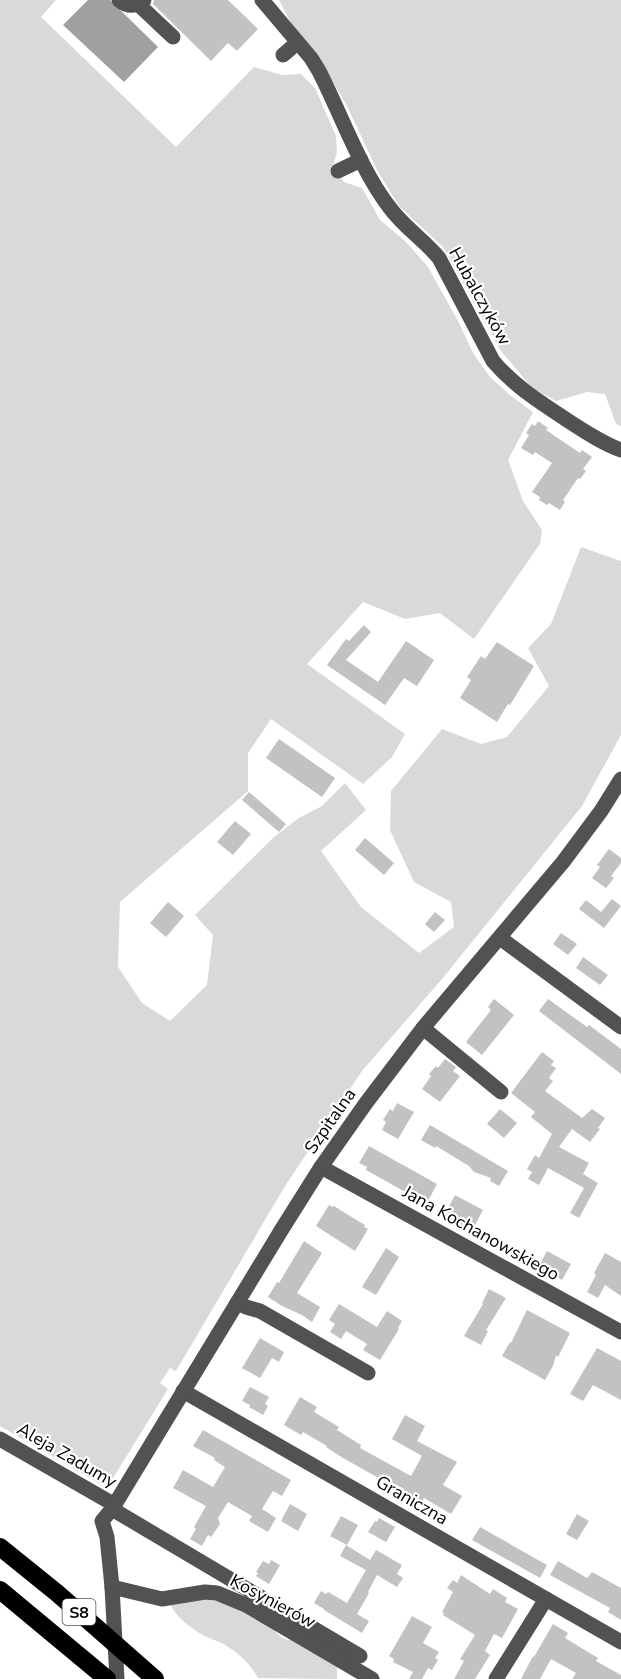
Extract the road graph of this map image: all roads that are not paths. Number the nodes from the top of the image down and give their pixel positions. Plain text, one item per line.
1 (119, 0) edge
2 (262, 0) edge
3 (142, 2) edge
4 (173, 37) dead end
5 (292, 37) junction
6 (284, 54) dead end
7 (361, 160) junction
8 (338, 171) dead end
9 (621, 450) edge
10 (621, 779) edge
11 (500, 938) junction
12 (621, 1027) edge
13 (423, 1028) junction
14 (501, 1092) dead end
15 (321, 1167) junction
16 (237, 1303) junction
17 (621, 1332) edge
18 (369, 1372) dead end
19 (183, 1391) junction
20 (0, 1438) edge
21 (110, 1512) junction
22 (0, 1547) edge
23 (112, 1587) junction
24 (0, 1590) edge
25 (546, 1599) junction
26 (621, 1642) edge
27 (360, 1656) dead end
28 (106, 1679) edge
29 (117, 1679) edge
30 (155, 1679) edge
31 (372, 1679) edge
32 (496, 1679) edge

1 - 3 street
2 - 5 street, Hubalczyków
3 - 4 street
5 - 6 street
5 - 7 street, Hubalczyków
7 - 8 street
7 - 9 street, Hubalczyków
10 - 11 street, Szpitalna
11 - 12 street
11 - 13 street, Szpitalna
13 - 14 street
13 - 15 street, Szpitalna
15 - 16 street, Szpitalna
15 - 17 street, Jana Kochanowskiego
16 - 18 street
16 - 19 street, Szpitalna
19 - 21 street, Szpitalna
19 - 25 street, Graniczna
20 - 21 street, Aleja Zadumy
21 - 23 street
21 - 27 street, Aleja Zadumy
22 - 30 highway, S8
23 - 29 street
23 - 31 street, Kosynierów
24 - 28 highway, S8
25 - 26 street, Graniczna
25 - 32 street

